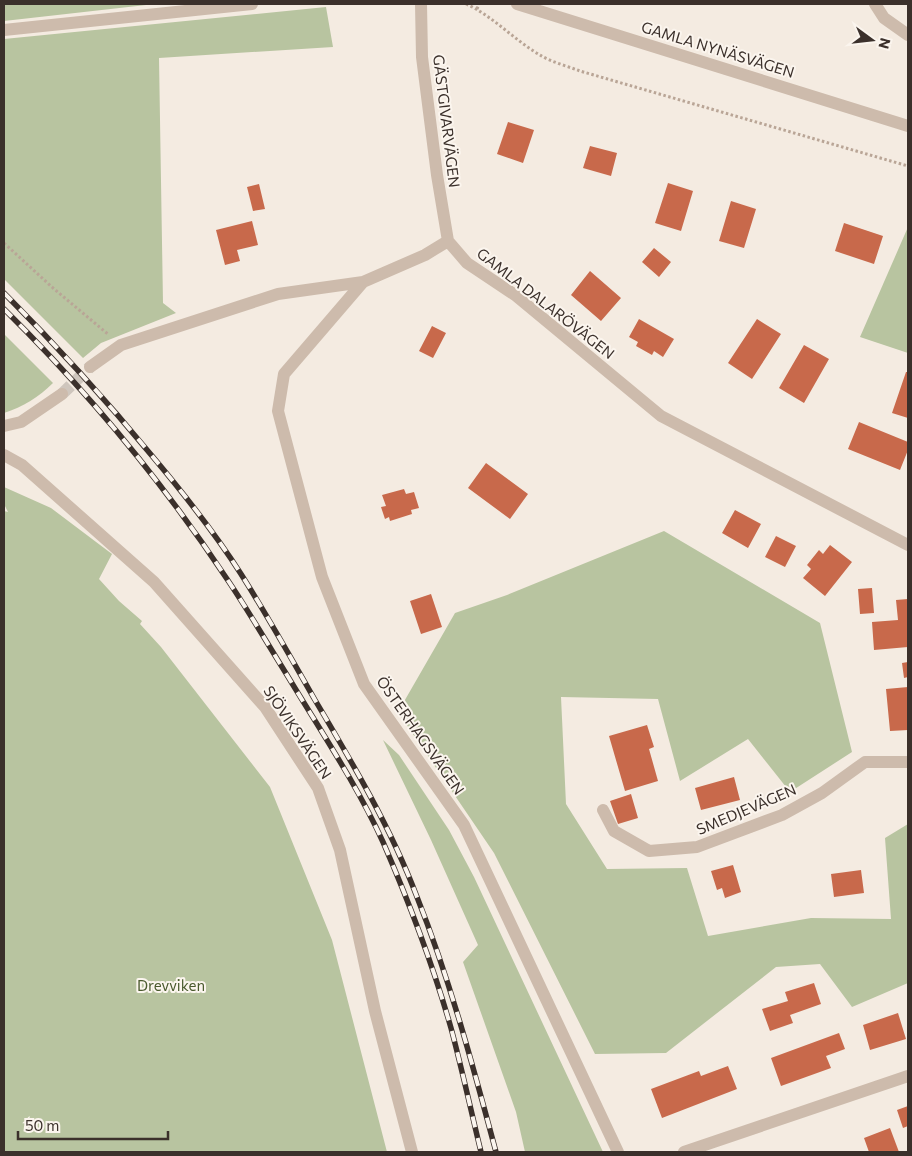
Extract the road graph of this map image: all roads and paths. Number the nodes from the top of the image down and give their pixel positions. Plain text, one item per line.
1 (252, 4) edge
2 (421, 4) edge
3 (466, 4) edge
4 (479, 4) edge
5 (517, 4) edge
6 (876, 4) edge
7 (477, 9) junction
8 (4, 30) edge
9 (908, 35) edge
10 (908, 126) edge
11 (908, 166) edge
12 (448, 241) junction
13 (4, 243) edge
14 (363, 282) junction
15 (121, 346) junction
16 (90, 367) tunnel mouth
17 (62, 394) tunnel mouth
18 (4, 426) edge
19 (4, 455) edge
20 (908, 545) edge
21 (908, 762) edge
22 (603, 810) dead end
23 (908, 1076) edge
24 (412, 1152) edge
25 (618, 1152) edge
26 (684, 1152) edge

1 - 8 street
2 - 12 street, GÄSTGIVARVÄGEN
3 - 7 path
4 - 7 path
5 - 10 street, GAMLA NYNÄSVÄGEN
6 - 9 street
7 - 11 path
12 - 14 street
12 - 20 street, GAMLA DALARÖVÄGEN
13 - 15 path
14 - 15 street
14 - 25 street, ÖSTERHAGSVÄGEN
15 - 16 street
17 - 18 street
19 - 24 street, SJÖVIKSVÄGEN
21 - 22 street, SMEDJEVÄGEN
23 - 26 street

